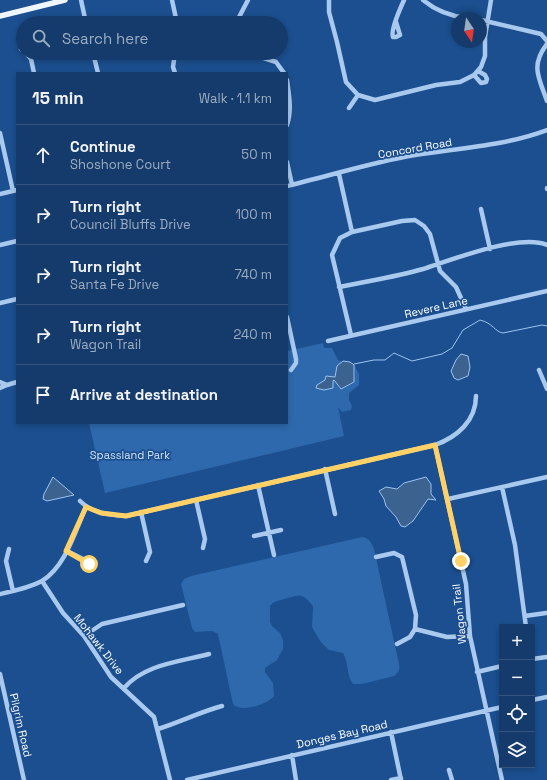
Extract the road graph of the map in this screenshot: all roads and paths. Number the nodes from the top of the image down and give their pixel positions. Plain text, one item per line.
1 (65, 0) edge
2 (81, 0) edge
3 (172, 0) edge
4 (248, 0) edge
5 (329, 0) edge
6 (404, 0) edge
7 (423, 0) edge
8 (491, 0) edge
9 (451, 15) edge
10 (0, 16) edge
11 (84, 16) edge
12 (175, 16) edge
13 (240, 16) edge
14 (487, 21) joint
15 (396, 22) dead end
16 (547, 40) edge
17 (547, 44) edge
18 (485, 48) edge
19 (31, 60) edge
20 (95, 60) edge
21 (174, 60) edge
22 (270, 60) edge
23 (34, 72) edge
24 (98, 72) edge
25 (175, 72) edge
26 (283, 72) edge
27 (288, 87) edge
28 (358, 95) junction
29 (547, 101) edge
30 (349, 108) dead end
31 (288, 122) edge
32 (547, 130) edge
33 (0, 132) edge
34 (288, 170) edge
35 (339, 174) junction
36 (290, 185) edge
37 (15, 191) edge
38 (0, 194) edge
39 (481, 209) dead end
40 (352, 232) junction
41 (16, 241) edge
42 (0, 245) edge
43 (547, 245) edge
44 (490, 249) junction
45 (437, 263) junction
46 (339, 288) junction
47 (547, 291) edge
48 (16, 300) edge
49 (0, 304) edge
50 (466, 309) junction
51 (288, 322) edge
52 (351, 335) junction
53 (328, 340) dead end
54 (291, 370) dead end
55 (538, 370) dead end
56 (0, 382) edge
57 (16, 382) edge
58 (8, 385) junction
59 (0, 388) edge
60 (547, 388) edge
61 (476, 396) dead end
62 (435, 445) junction
63 (325, 469) junction
64 (547, 477) edge
65 (258, 485) junction
66 (502, 487) junction
67 (448, 499) junction
68 (196, 500) junction
69 (80, 501) dead end
70 (86, 507) junction
71 (141, 512) junction
72 (335, 514) dead end
73 (282, 530) dead end
74 (269, 533) junction
75 (254, 536) dead end
76 (203, 548) dead end
77 (9, 549) dead end
78 (66, 551) junction
79 (274, 555) dead end
80 (376, 557) dead end
81 (146, 562) dead end
82 (91, 568) dead end
83 (42, 581) junction
84 (13, 591) junction
85 (0, 594) edge
86 (183, 606) dead end
87 (547, 613) edge
88 (525, 616) junction
89 (526, 624) edge
90 (415, 629) junction
91 (84, 636) junction
92 (470, 636) junction
93 (397, 644) dead end
94 (209, 654) dead end
95 (547, 657) edge
96 (535, 659) edge
97 (499, 667) edge
98 (477, 672) junction
99 (0, 674) edge
100 (124, 688) junction
101 (547, 697) edge
102 (535, 699) edge
103 (222, 706) dead end
104 (499, 708) edge
105 (486, 710) junction
106 (158, 729) junction
107 (391, 732) junction
108 (292, 755) junction
109 (449, 770) dead end
110 (401, 779) edge
111 (24, 780) edge
112 (170, 780) edge
113 (187, 780) edge
114 (296, 780) edge
115 (391, 780) edge
116 (452, 780) edge
117 (502, 780) edge

1 - 10 main road
2 - 11 street
3 - 12 street
4 - 13 street
5 - 28 street
6 - 15 street
7 - 9 street
8 - 14 street
14 - 16 street
17 - 29 street
18 - 28 street
19 - 23 street
20 - 24 street
21 - 25 street
22 - 26 street
27 - 31 street
28 - 30 street
32 - 35 street, Concord Road
33 - 37 street
34 - 36 street
35 - 36 street, Concord Road
35 - 40 street
37 - 38 street
39 - 44 street
40 - 45 street
40 - 46 street
41 - 42 street
43 - 44 street
44 - 45 street
45 - 46 street
45 - 50 street
46 - 52 street
47 - 50 street, Revere Lane
48 - 49 street
50 - 52 street, Revere Lane
51 - 54 street
52 - 53 street, Revere Lane
55 - 60 street
56 - 58 street
57 - 58 street
58 - 59 street
61 - 62 street
62 - 63 street
62 - 67 street, Wagon Trail
63 - 65 street
63 - 72 street
64 - 66 street
65 - 68 street
65 - 74 street
66 - 67 street
66 - 88 street
67 - 92 street, Wagon Trail
68 - 71 street
68 - 76 street
69 - 70 street
70 - 71 street
70 - 78 street
71 - 81 street
73 - 74 street
74 - 75 street
74 - 79 street
77 - 84 street
78 - 82 street
78 - 83 street
80 - 90 street
83 - 84 street
83 - 91 street, Mohawk Drive
84 - 85 street
86 - 91 street
87 - 88 street
88 - 89 street
90 - 92 street
90 - 93 street
91 - 100 street, Mohawk Drive
92 - 98 street, Wagon Trail
94 - 100 street
95 - 96 street
97 - 98 street
98 - 105 street, Wagon Trail
99 - 111 street, Pilgrim Road
100 - 106 street, Mohawk Drive
101 - 102 street
103 - 106 street
104 - 105 street, Donges Bay Road
105 - 107 street, Donges Bay Road
105 - 117 street, Wagon Trail
106 - 112 street, Mohawk Drive
107 - 108 street, Donges Bay Road
107 - 110 street
108 - 113 street, Donges Bay Road
108 - 114 street
109 - 116 street
110 - 115 street

